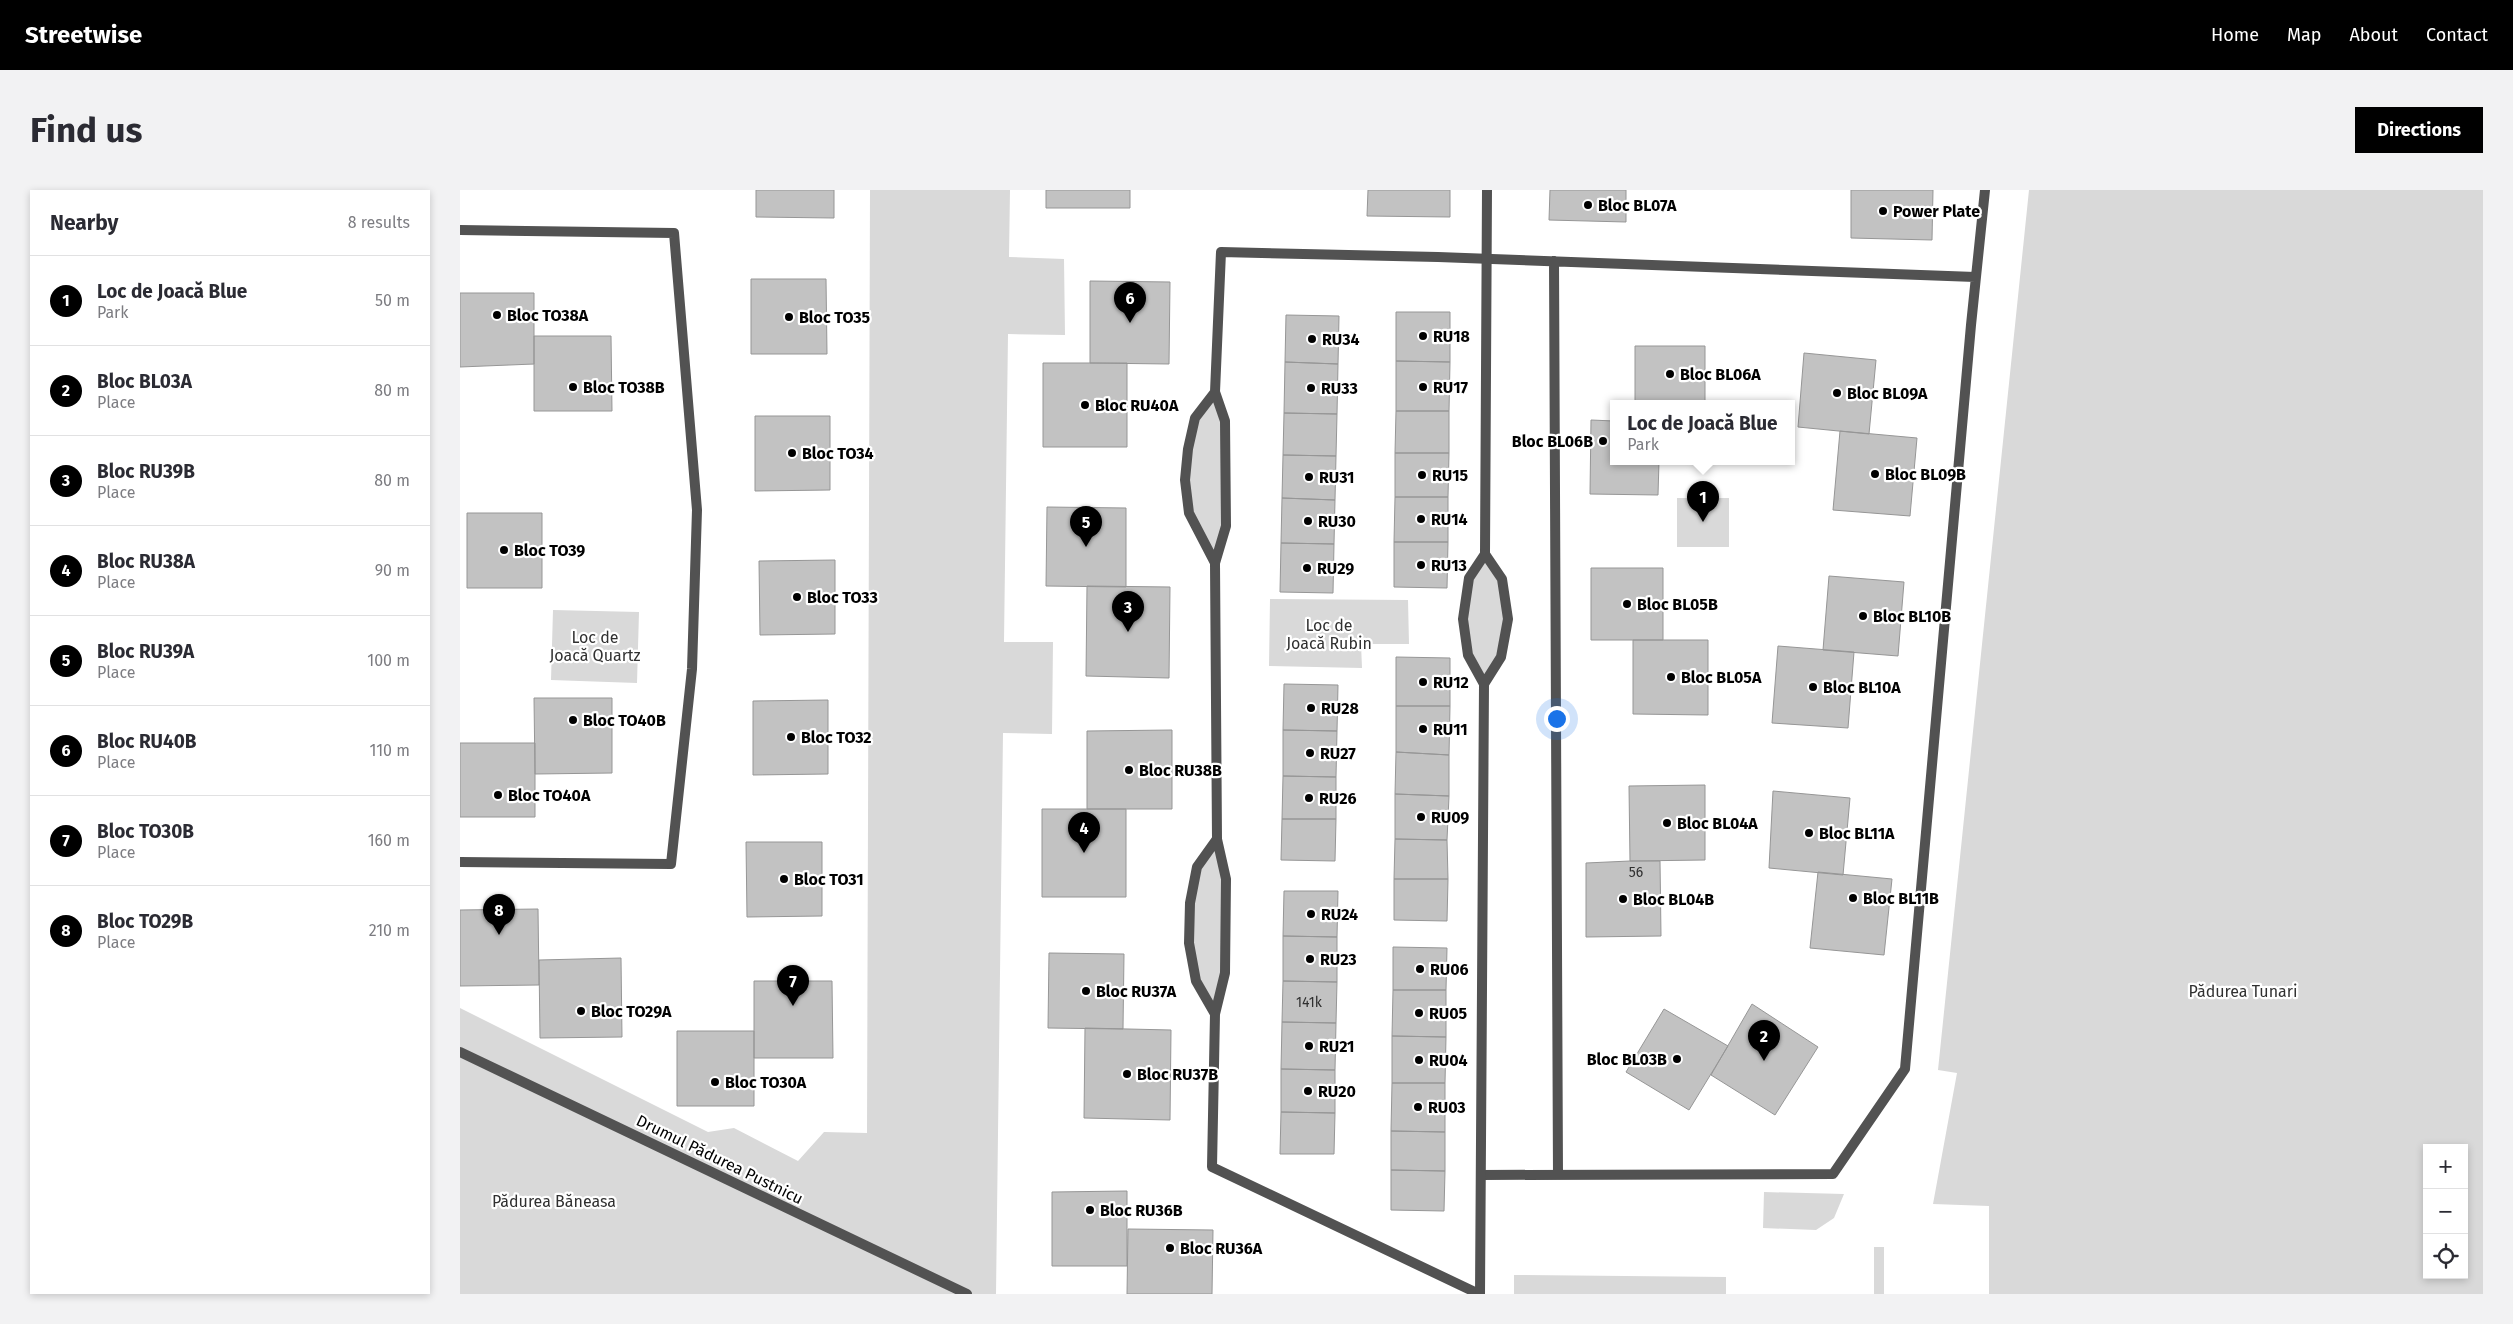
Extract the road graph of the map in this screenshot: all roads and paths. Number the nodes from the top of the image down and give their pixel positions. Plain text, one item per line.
1 (1488, 190) edge
2 (1985, 190) edge
3 (460, 230) edge
4 (1487, 259) junction
5 (1554, 261) junction
6 (1975, 277) junction
7 (1215, 392) junction
8 (1485, 554) junction
9 (1215, 563) junction
10 (1484, 684) junction
11 (1217, 840) junction
12 (460, 862) edge
13 (1215, 1014) junction
14 (460, 1052) edge
15 (1481, 1175) junction
16 (1558, 1175) junction
17 (967, 1294) edge
18 (1480, 1294) edge

1 - 4 street
2 - 6 street
3 - 12 street
4 - 5 street
4 - 7 street
4 - 8 street
5 - 6 street
5 - 16 street
6 - 16 street
7 - 9 street
7 - 9 street
8 - 10 street
8 - 10 street
9 - 11 street
10 - 15 street
11 - 13 street
11 - 13 street
13 - 18 street
14 - 17 street, Drumul Pădurea Pustnicu
15 - 16 street
15 - 18 street

